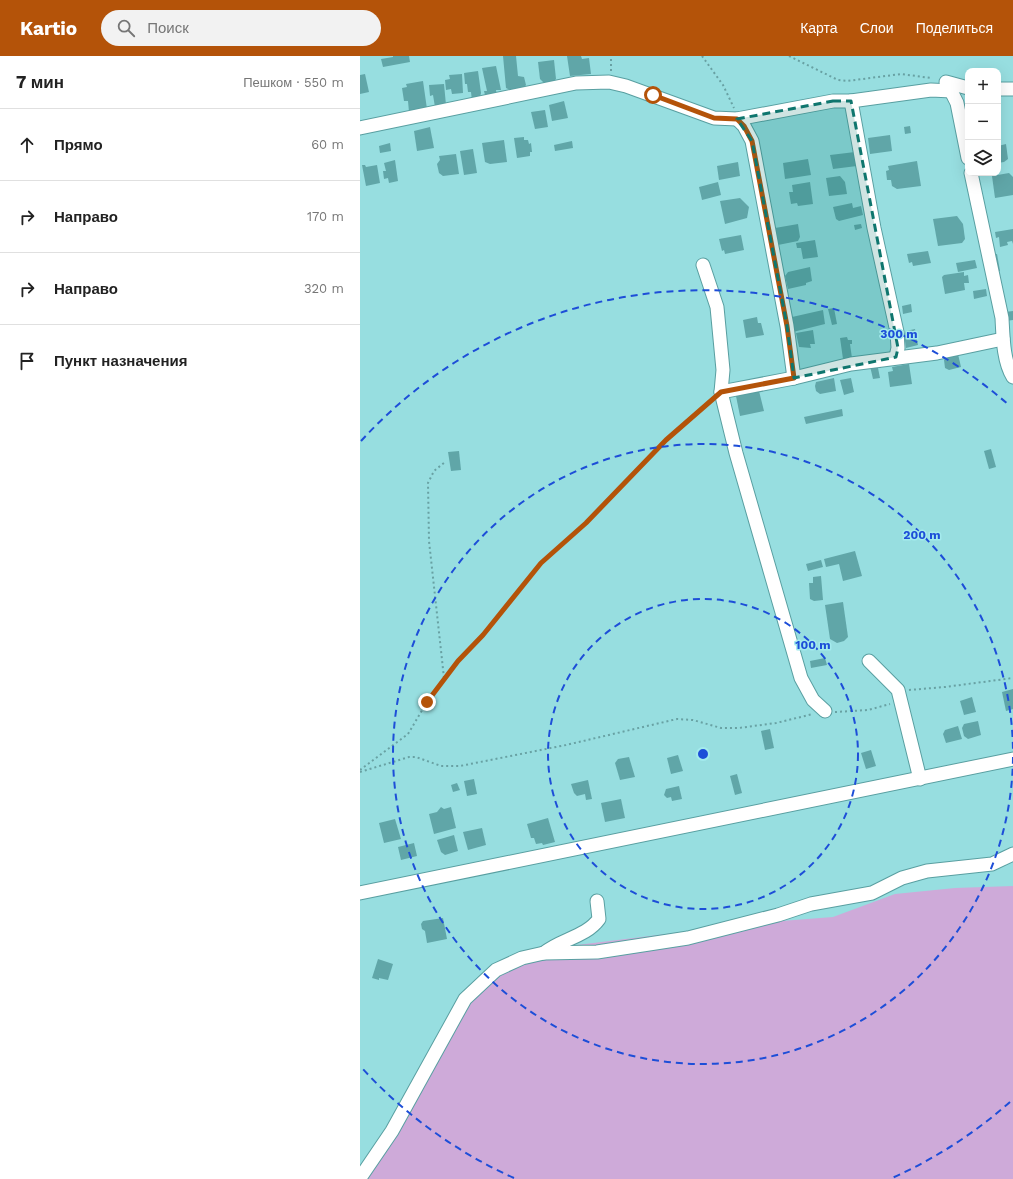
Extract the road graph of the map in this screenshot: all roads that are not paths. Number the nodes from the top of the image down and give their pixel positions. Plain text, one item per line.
1 (949, 86) junction
2 (965, 88) edge
3 (1013, 89) edge
4 (1001, 90) edge
5 (852, 101) junction
6 (737, 119) junction
7 (360, 128) edge
8 (965, 143) edge
9 (972, 176) edge
10 (703, 265) dead end
11 (1003, 339) junction
12 (896, 357) junction
13 (1013, 377) edge
14 (794, 378) junction
15 (721, 392) junction
16 (869, 661) dead end
17 (825, 711) road end
18 (1013, 758) edge
19 (920, 779) junction
20 (1013, 854) edge
21 (360, 893) edge
22 (597, 901) dead end
23 (544, 953) junction
24 (360, 1178) edge

1 - 2 street
1 - 5 street
1 - 8 street
3 - 4 street
5 - 6 street
5 - 12 street
6 - 7 street
6 - 14 street
9 - 11 street
10 - 15 street
11 - 12 street
11 - 13 street
12 - 14 street
14 - 15 street
15 - 17 street
16 - 19 street
18 - 19 street
19 - 21 street
20 - 23 street
22 - 23 street
23 - 24 street

